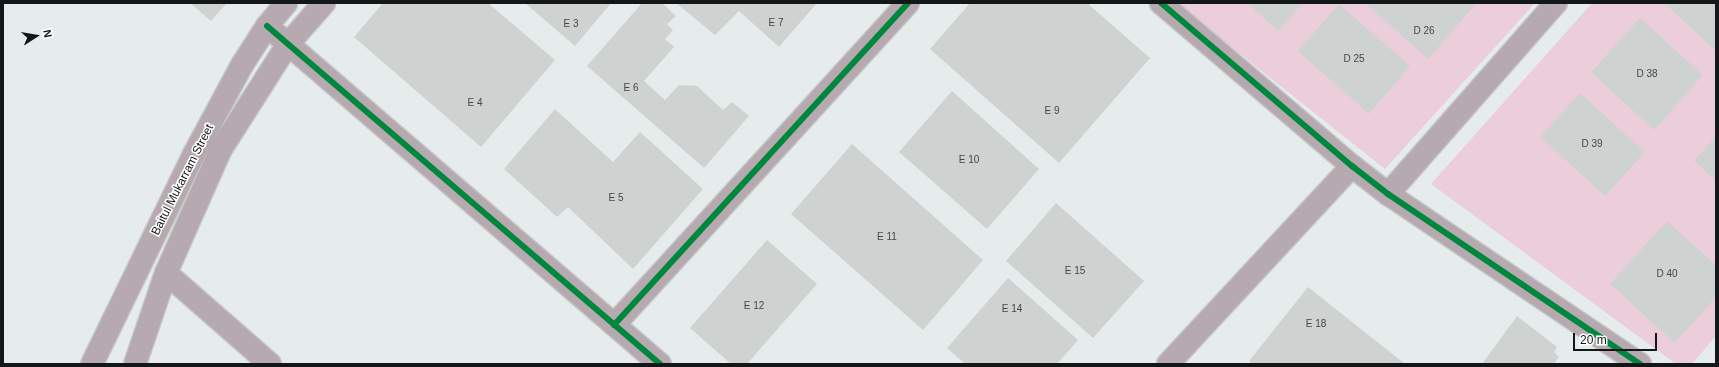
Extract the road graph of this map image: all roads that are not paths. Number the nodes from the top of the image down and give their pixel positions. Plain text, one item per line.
1 (286, 3) edge
2 (324, 3) edge
3 (908, 3) edge
4 (1161, 3) edge
5 (1556, 3) edge
6 (267, 26) junction
7 (288, 44) junction
8 (1352, 166) junction
9 (1388, 194) junction
10 (166, 273) junction
11 (614, 325) junction
12 (92, 364) edge
13 (136, 364) edge
14 (270, 364) edge
15 (660, 364) edge
16 (1168, 364) edge
17 (1640, 364) edge

1 - 6 street, Baitul Mukarram Street
2 - 7 street, Baitul Mukarram Street
3 - 11 street
4 - 8 street
5 - 9 street
6 - 7 street
6 - 12 street, Baitul Mukarram Street
7 - 10 street, Baitul Mukarram Street
7 - 11 street
8 - 9 street
8 - 16 street
9 - 17 street
10 - 13 street, Baitul Mukarram Street
10 - 14 street
11 - 15 street

